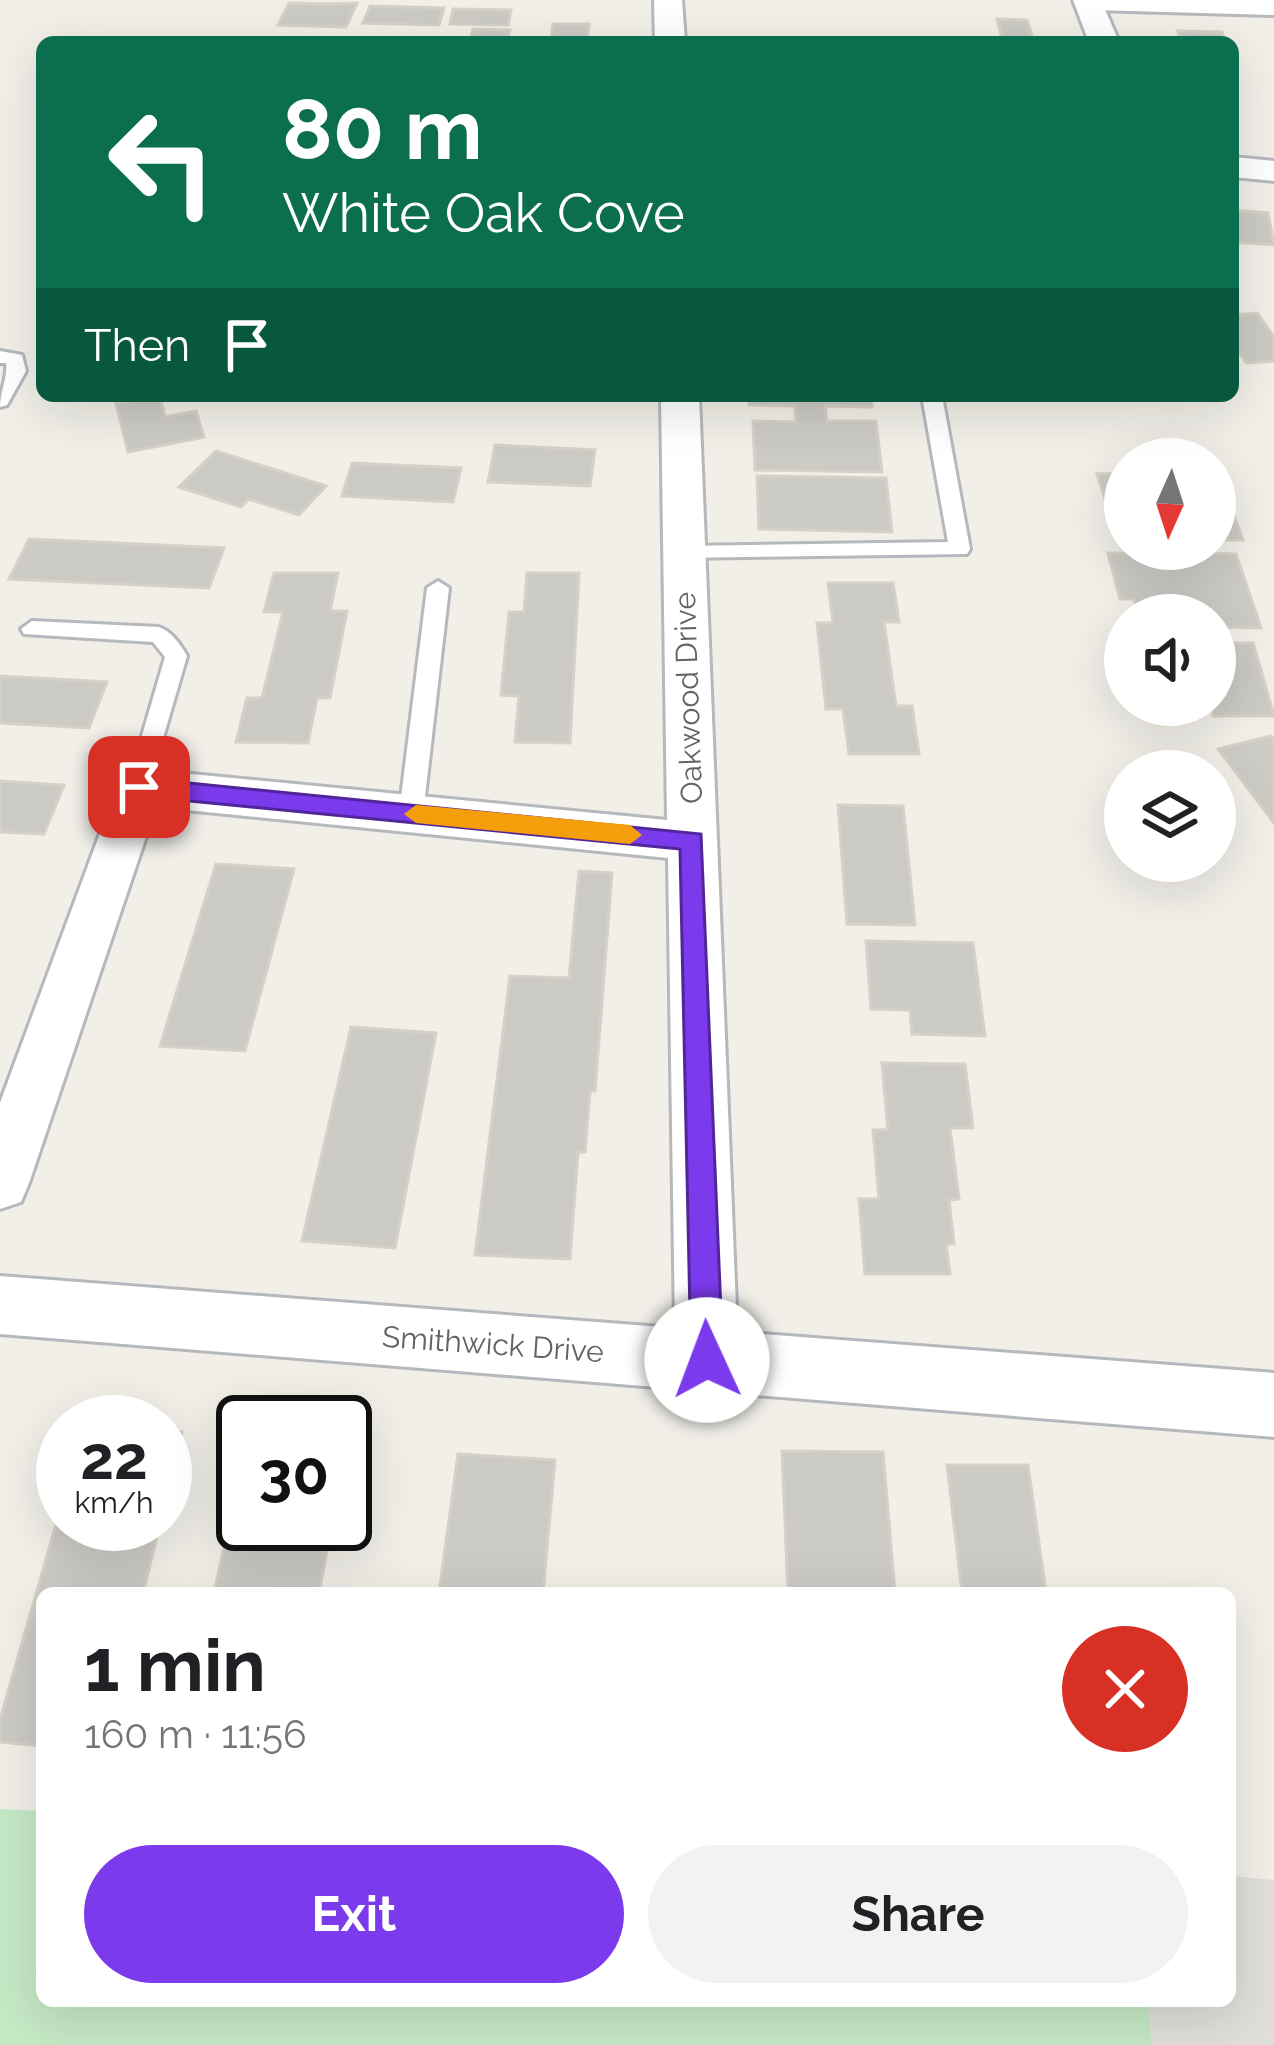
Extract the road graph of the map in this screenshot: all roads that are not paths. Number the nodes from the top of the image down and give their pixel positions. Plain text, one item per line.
1 (668, 0) edge
2 (1091, 0) edge
3 (1274, 5) edge
4 (670, 36) edge
5 (1102, 36) edge
6 (1239, 168) edge
7 (1274, 171) edge
8 (0, 356) edge
9 (0, 401) edge
10 (680, 402) edge
11 (933, 402) edge
12 (684, 553) junction
13 (438, 588) dead end
14 (32, 628) dead end
15 (139, 787) junction
16 (412, 814) junction
17 (692, 841) junction
18 (0, 1183) edge
19 (0, 1305) edge
20 (707, 1360) junction
21 (1274, 1405) edge

1 - 4 street
2 - 3 street
2 - 5 street
6 - 7 street
8 - 9 lane
10 - 12 street, Oakwood Drive
11 - 12 lane
12 - 17 street, Oakwood Drive
13 - 16 lane
14 - 15 lane
15 - 16 street
15 - 18 street
16 - 17 street
17 - 20 street, Oakwood Drive
19 - 20 street, Smithwick Drive
20 - 21 street, Smithwick Drive

